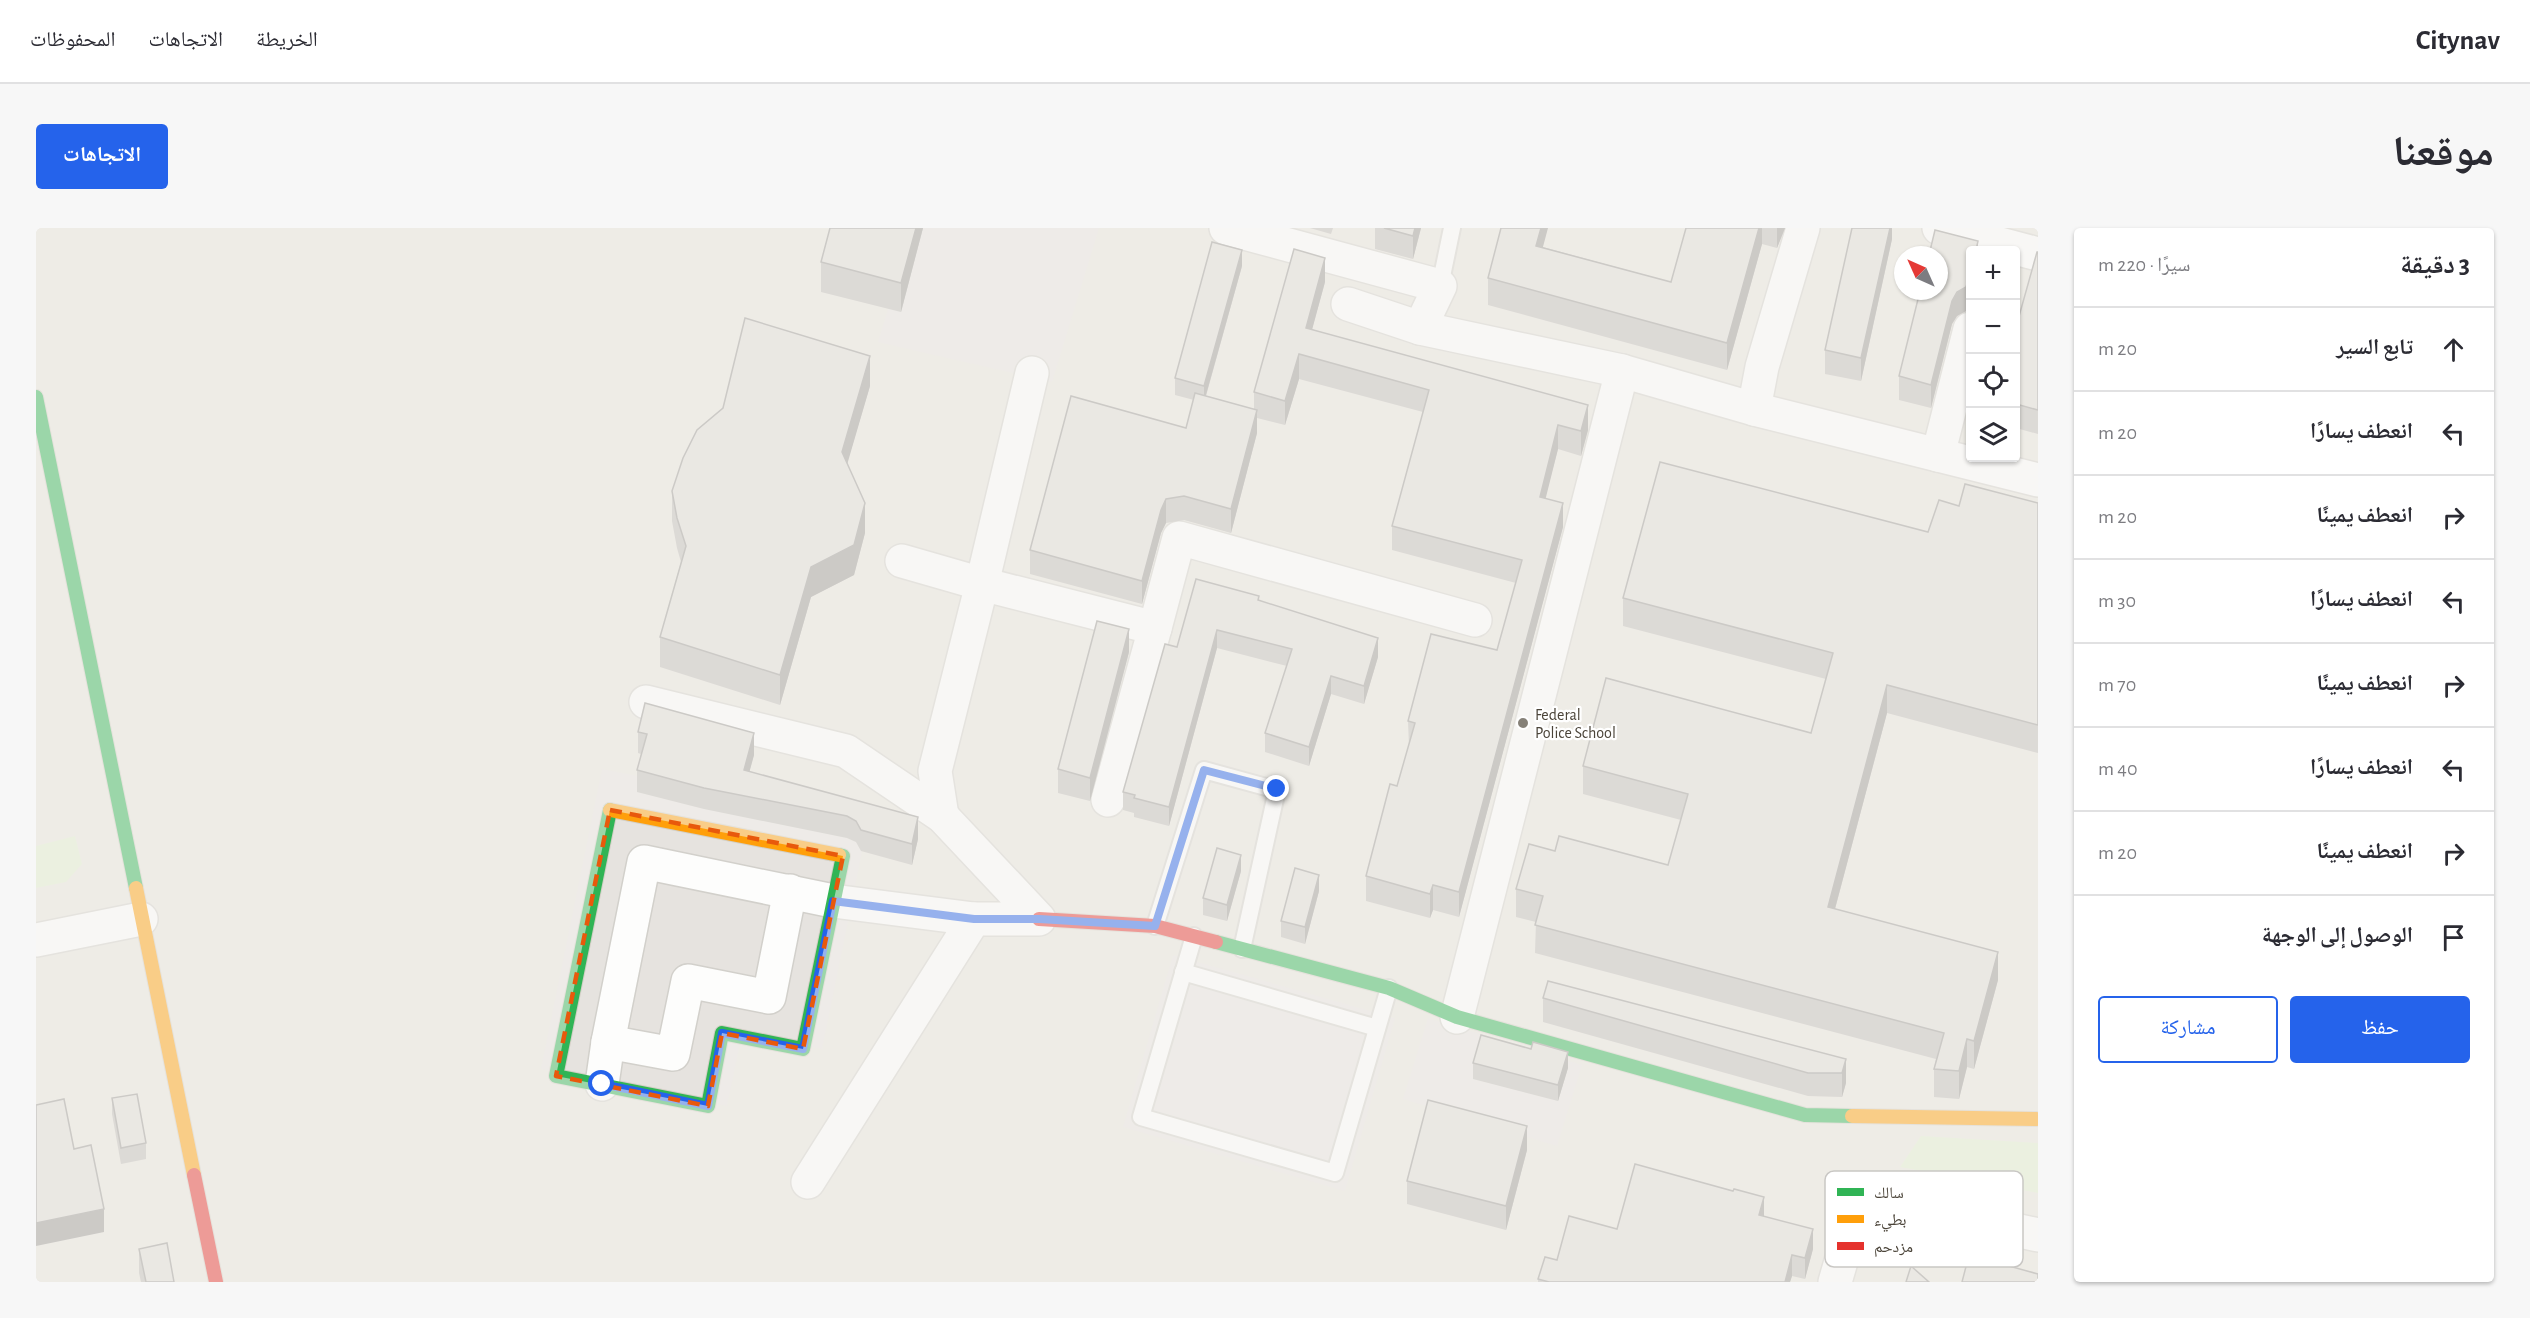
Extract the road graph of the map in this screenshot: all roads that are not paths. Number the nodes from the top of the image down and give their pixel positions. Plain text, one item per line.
1 (1226, 228) edge
2 (1452, 228) edge
3 (1803, 228) edge
4 (1939, 228) edge
5 (1992, 246) edge
6 (2020, 251) edge
7 (2038, 254) edge
8 (1440, 286) junction
9 (1348, 304) dead end
10 (1420, 328) junction
11 (1966, 348) edge
12 (1622, 371) junction
13 (1032, 374) dead end
14 (36, 397) edge
15 (1754, 409) junction
16 (39, 432) edge
17 (1938, 454) junction
18 (2038, 480) edge
19 (902, 561) dead end
20 (982, 584) junction
21 (1474, 620) dead end
22 (1155, 628) junction
23 (646, 702) edge
24 (1108, 800) dead end
25 (942, 816) junction
26 (790, 891) junction
27 (833, 901) junction
28 (974, 919) junction
29 (1039, 919) junction
30 (141, 920) junction
31 (1155, 926) junction
32 (1194, 936) junction
33 (36, 940) edge
34 (1242, 949) junction
35 (1183, 972) junction
36 (1389, 988) junction
37 (1457, 1017) junction
38 (1377, 1028) junction
39 (608, 1042) junction
40 (602, 1084) junction
41 (2038, 1118) edge
42 (808, 1182) dead end
43 (2023, 1232) edge
44 (2038, 1235) edge
45 (1839, 1267) edge
46 (216, 1282) edge
47 (1835, 1282) edge

1 - 8 street
2 - 8 lane
3 - 15 street
4 - 5 street
6 - 7 street
8 - 10 street
9 - 10 street
10 - 12 street
11 - 17 street
12 - 15 street
12 - 37 street
13 - 20 street
14 - 16 street
15 - 17 street
16 - 30 street
17 - 18 street
19 - 20 street
20 - 22 street
20 - 25 street
21 - 22 street
22 - 24 street
23 - 25 street
25 - 29 street
26 - 27 street
26 - 39 street
26 - 39 street
27 - 28 street
27 - 40 street
27 - 40 street
28 - 29 street
28 - 42 street
29 - 31 street
30 - 33 street
30 - 46 street
31 - 32 street
31 - 34 lane
32 - 34 street
32 - 35 lane
34 - 36 street
35 - 38 lane
35 - 38 lane
36 - 37 street
36 - 38 lane
37 - 41 street
39 - 40 street
43 - 44 street
45 - 47 street

